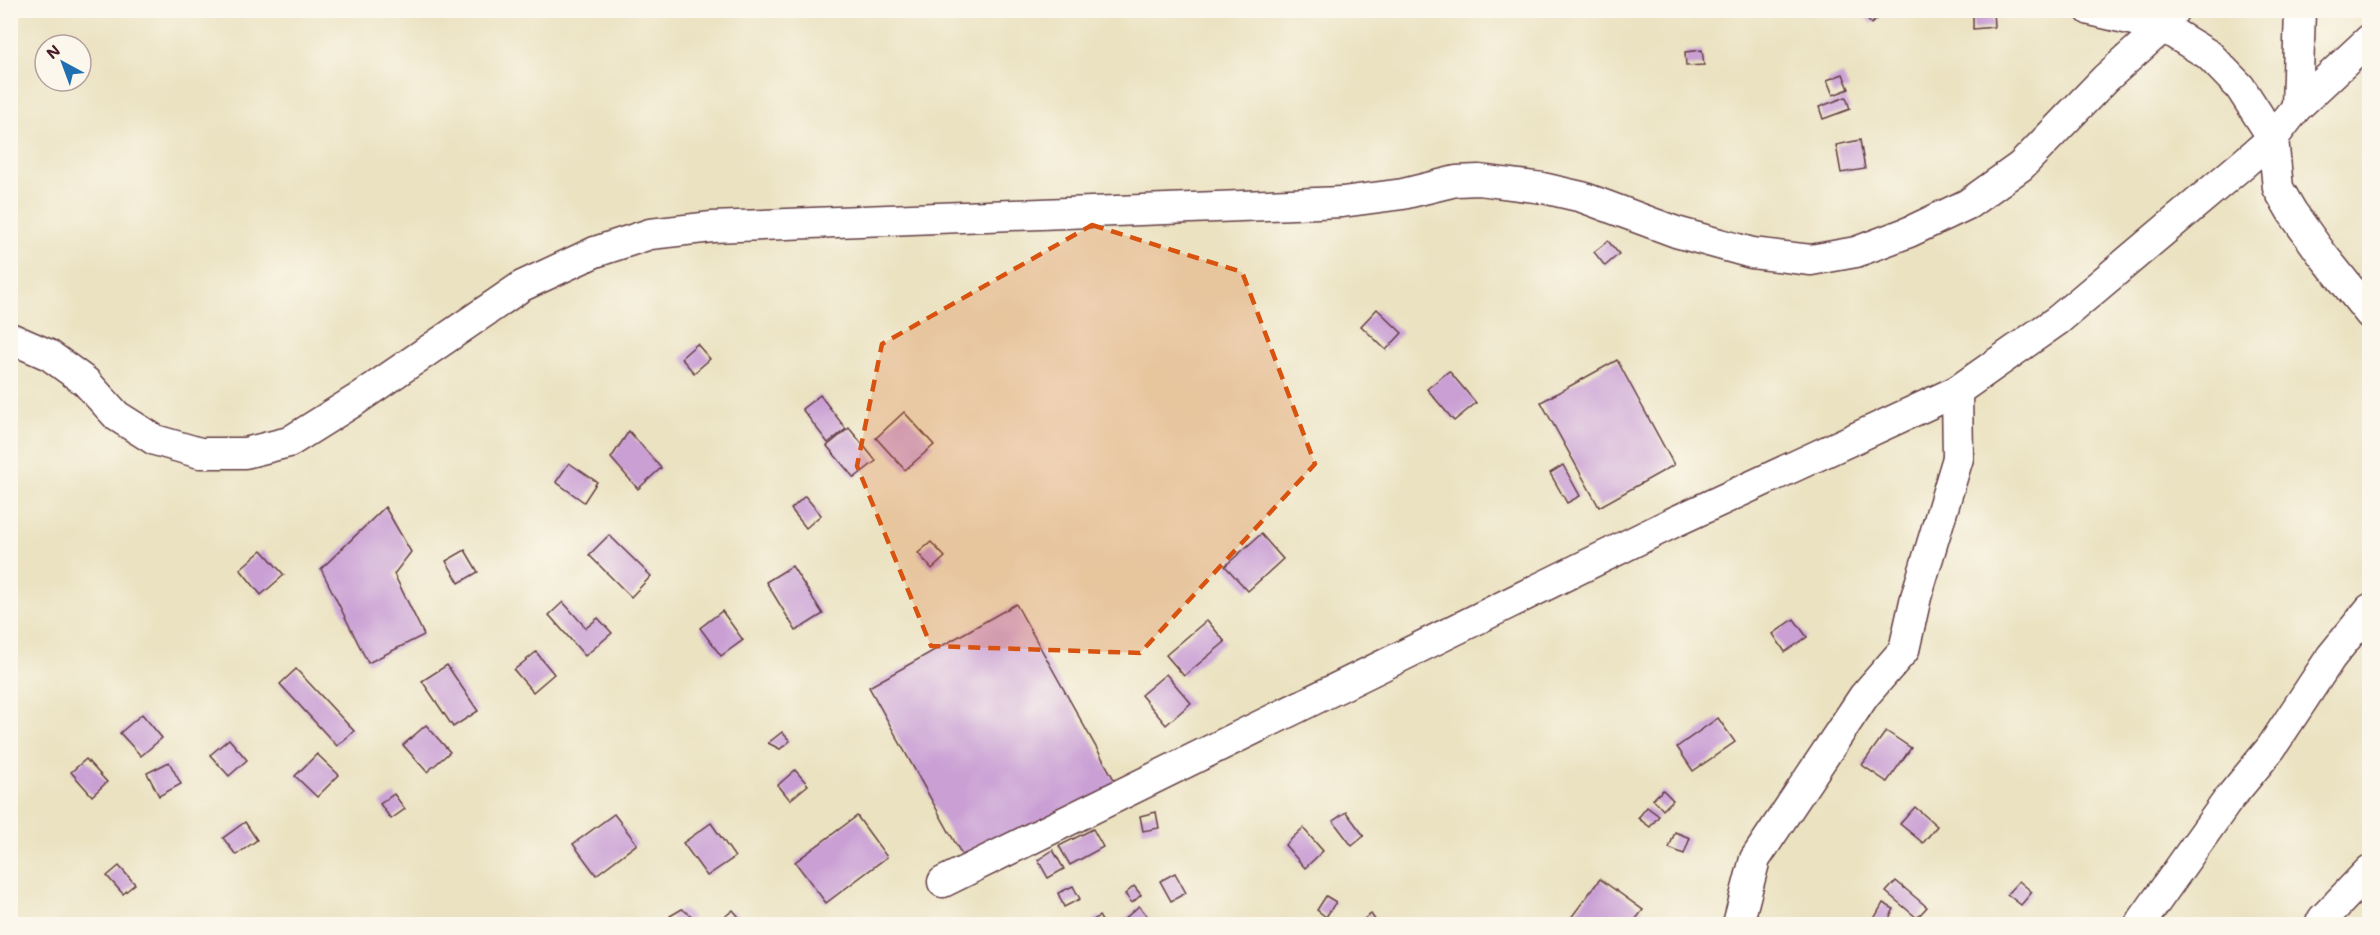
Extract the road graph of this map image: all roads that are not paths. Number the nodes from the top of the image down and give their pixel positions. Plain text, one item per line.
1 (2090, 10) edge
2 (2300, 10) edge
3 (2169, 19) edge
4 (2370, 39) edge
5 (2297, 107) junction
6 (2273, 138) junction
7 (2370, 314) edge
8 (10, 338) edge
9 (1957, 391) junction
10 (2370, 609) edge
11 (2370, 870) edge
12 (943, 882) dead end
13 (1738, 924) edge
14 (2140, 924) edge
15 (2320, 924) edge

1 - 3 street
2 - 5 street
3 - 6 street
3 - 8 street
4 - 5 street
5 - 6 street
6 - 7 street
6 - 9 street
9 - 12 street
9 - 13 street
10 - 14 street
11 - 15 street

